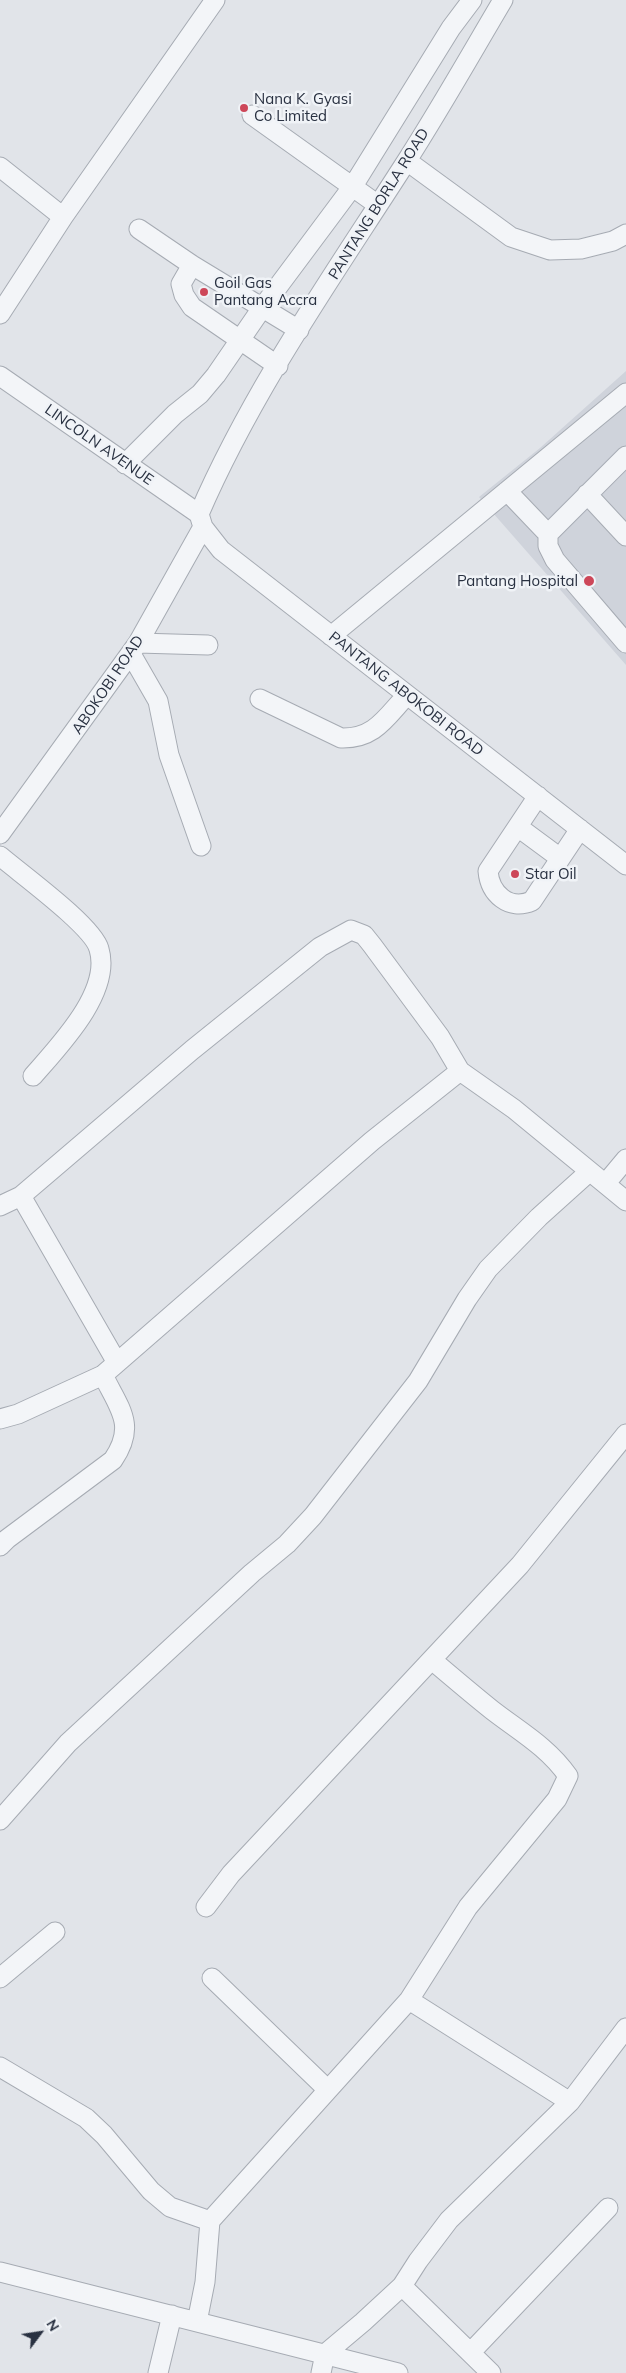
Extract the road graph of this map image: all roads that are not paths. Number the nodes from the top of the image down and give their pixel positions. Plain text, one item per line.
1 (472, 0) edge
2 (503, 0) edge
3 (206, 3) edge
4 (252, 115) dead end
5 (407, 161) junction
6 (0, 167) edge
7 (353, 186) junction
8 (378, 205) junction
9 (63, 218) junction
10 (138, 229) dead end
11 (626, 234) edge
12 (192, 265) junction
13 (262, 308) junction
14 (0, 314) edge
15 (299, 330) junction
16 (239, 340) junction
17 (278, 366) junction
18 (0, 376) edge
19 (626, 393) edge
20 (626, 456) edge
21 (125, 464) junction
22 (507, 491) junction
23 (587, 494) junction
24 (201, 520) junction
25 (548, 534) junction
26 (626, 536) edge
27 (331, 636) junction
28 (626, 643) edge
29 (208, 645) dead end
30 (135, 649) junction
31 (407, 695) junction
32 (260, 699) dead end
33 (538, 796) junction
34 (518, 827) junction
35 (580, 829) junction
36 (0, 834) edge
37 (201, 846) dead end
38 (0, 856) edge
39 (560, 858) junction
40 (626, 865) edge
41 (460, 1071) junction
42 (34, 1076) dead end
43 (626, 1159) edge
44 (590, 1172) junction
45 (606, 1183) junction
46 (21, 1196) junction
47 (626, 1201) edge
48 (0, 1206) edge
49 (116, 1361) junction
50 (103, 1375) junction
51 (0, 1419) edge
52 (626, 1434) edge
53 (0, 1546) edge
54 (432, 1660) junction
55 (0, 1820) edge
56 (206, 1907) dead end
57 (56, 1932) dead end
58 (0, 1978) edge
59 (212, 1978) dead end
60 (409, 2000) junction
61 (626, 2028) edge
62 (0, 2067) edge
63 (328, 2090) junction
64 (570, 2102) junction
65 (608, 2208) dead end
66 (210, 2221) junction
67 (0, 2272) edge
68 (402, 2286) junction
69 (172, 2315) junction
70 (197, 2322) junction
71 (471, 2352) junction
72 (325, 2354) junction
73 (158, 2373) edge
74 (321, 2373) edge
75 (398, 2373) edge
76 (491, 2373) edge

1 - 7 street
2 - 5 street, PANTANG BORLA ROAD
3 - 9 street
4 - 7 street
5 - 8 street, PANTANG BORLA ROAD
5 - 11 street
6 - 9 street
7 - 8 street
7 - 13 street
8 - 15 street, PANTANG BORLA ROAD
9 - 14 street
10 - 12 street
12 - 13 street
12 - 16 street
13 - 15 street
13 - 16 street
15 - 17 street, PANTANG BORLA ROAD
16 - 17 street
16 - 21 street
17 - 24 street, PANTANG BORLA ROAD
18 - 21 street, LINCOLN AVENUE
19 - 22 street
20 - 23 street
21 - 24 street, LINCOLN AVENUE
22 - 25 street
22 - 27 street
23 - 25 street
23 - 26 street
24 - 27 street, PANTANG ABOKOBI ROAD
24 - 30 street, ABOKOBI ROAD
25 - 28 street
27 - 31 street, PANTANG ABOKOBI ROAD
29 - 30 street
30 - 36 street, ABOKOBI ROAD
30 - 37 street
31 - 32 street
31 - 33 street, PANTANG ABOKOBI ROAD
33 - 34 street
33 - 35 street, PANTANG ABOKOBI ROAD
34 - 39 street
34 - 39 street
35 - 39 street
35 - 40 street, PANTANG ABOKOBI ROAD
38 - 42 street
41 - 44 street
41 - 46 street
41 - 49 street
43 - 45 street
44 - 45 street
44 - 55 street
45 - 47 street
46 - 48 street
46 - 49 street
49 - 50 street
50 - 51 street
50 - 53 street
52 - 54 street
54 - 56 street
54 - 60 street
57 - 58 street
59 - 63 street
60 - 63 street
60 - 64 street
61 - 64 street
62 - 66 street
63 - 66 street
64 - 68 street
65 - 71 street
66 - 70 street
67 - 69 street
68 - 71 street
68 - 72 street
69 - 70 street
69 - 73 street
70 - 72 street
71 - 76 street
72 - 74 street
72 - 75 street

